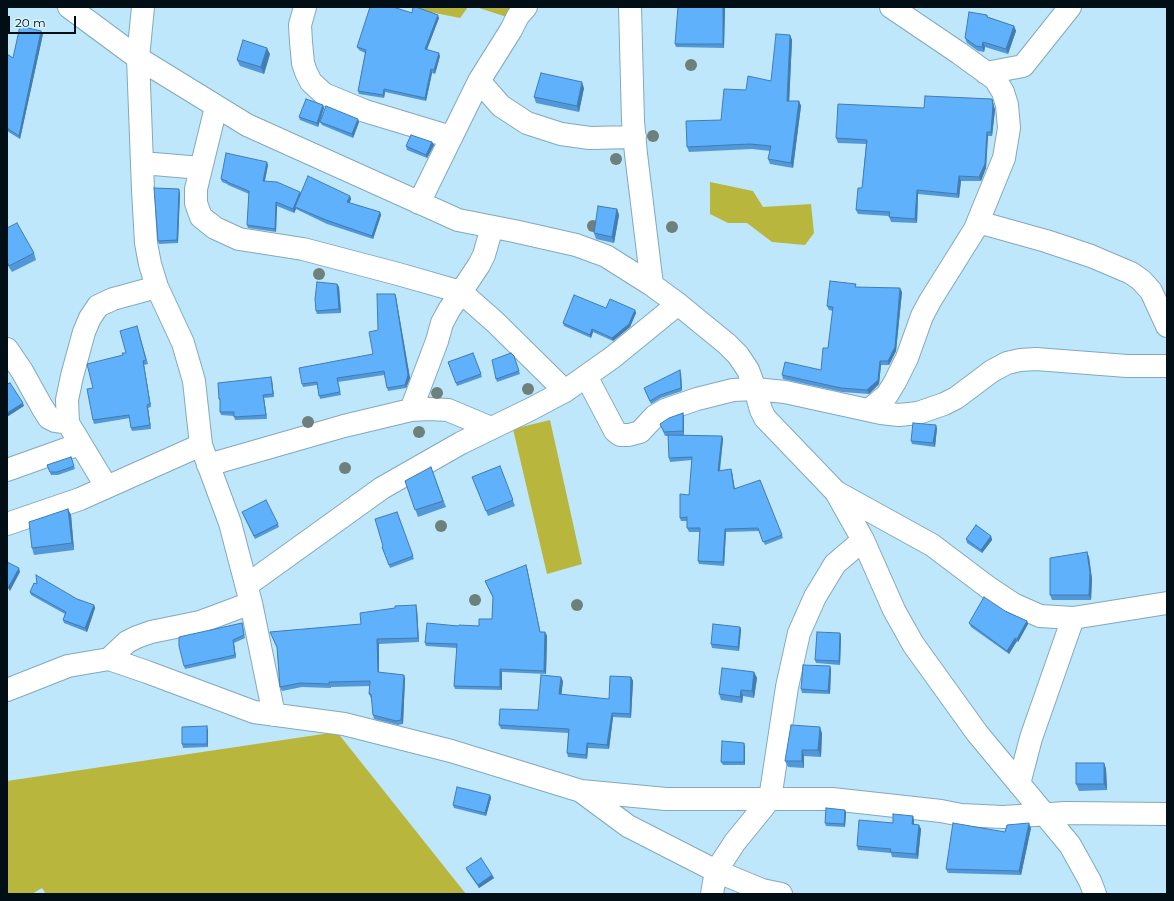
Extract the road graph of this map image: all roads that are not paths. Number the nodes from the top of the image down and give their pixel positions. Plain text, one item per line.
1 (69, 7) edge
2 (143, 7) edge
3 (305, 7) edge
4 (526, 7) edge
5 (630, 7) edge
6 (891, 7) edge
7 (1070, 7) edge
8 (138, 58) junction
9 (986, 73) junction
10 (479, 81) junction
11 (216, 107) junction
12 (452, 137) junction
13 (635, 137) junction
14 (142, 163) junction
15 (202, 168) junction
16 (419, 203) junction
17 (978, 222) junction
18 (492, 227) junction
19 (652, 285) junction
20 (157, 287) junction
21 (460, 292) junction
22 (678, 304) junction
23 (1167, 326) edge
24 (7, 349) edge
25 (1167, 366) edge
26 (586, 376) junction
27 (755, 389) junction
28 (565, 391) junction
29 (411, 410) junction
30 (869, 410) junction
31 (68, 423) junction
32 (491, 428) junction
33 (80, 444) junction
34 (204, 455) junction
35 (7, 470) edge
36 (106, 486) junction
37 (836, 492) junction
38 (7, 524) edge
39 (863, 540) junction
40 (249, 594) junction
41 (1167, 603) edge
42 (1073, 618) junction
43 (109, 659) junction
44 (7, 690) edge
45 (274, 715) junction
46 (1019, 784) junction
47 (581, 791) junction
48 (770, 799) junction
49 (1167, 814) edge
50 (1045, 815) junction
51 (716, 871) junction
52 (712, 894) edge
53 (781, 894) edge
54 (1095, 894) edge

1 - 8 street
2 - 8 street
3 - 12 street
4 - 10 street
5 - 13 street
6 - 9 street
7 - 9 street
8 - 11 street
8 - 14 street
9 - 17 street
10 - 12 street
10 - 13 street
11 - 15 street
11 - 16 street
12 - 16 street
13 - 19 street
14 - 15 street
14 - 20 street
15 - 21 street
16 - 18 street
17 - 23 street
17 - 30 street
18 - 19 street
18 - 21 street
19 - 22 street
20 - 31 street
20 - 34 street
21 - 28 street
21 - 29 street
22 - 26 street
22 - 27 street
24 - 31 street
25 - 30 street
26 - 27 street
26 - 28 street
27 - 30 street
27 - 37 street
28 - 32 street
29 - 32 street
29 - 34 street
31 - 33 street
32 - 40 street
33 - 35 street
33 - 36 street
34 - 36 street
34 - 40 street
36 - 38 street
37 - 39 street
37 - 42 street
39 - 46 street
39 - 48 street
40 - 43 street
40 - 45 street
41 - 42 street
42 - 46 street
43 - 44 street
43 - 45 street
45 - 47 street
46 - 50 street
47 - 48 street
47 - 51 street
48 - 50 street
48 - 51 street
49 - 50 street
50 - 54 street
51 - 52 street
51 - 53 street

